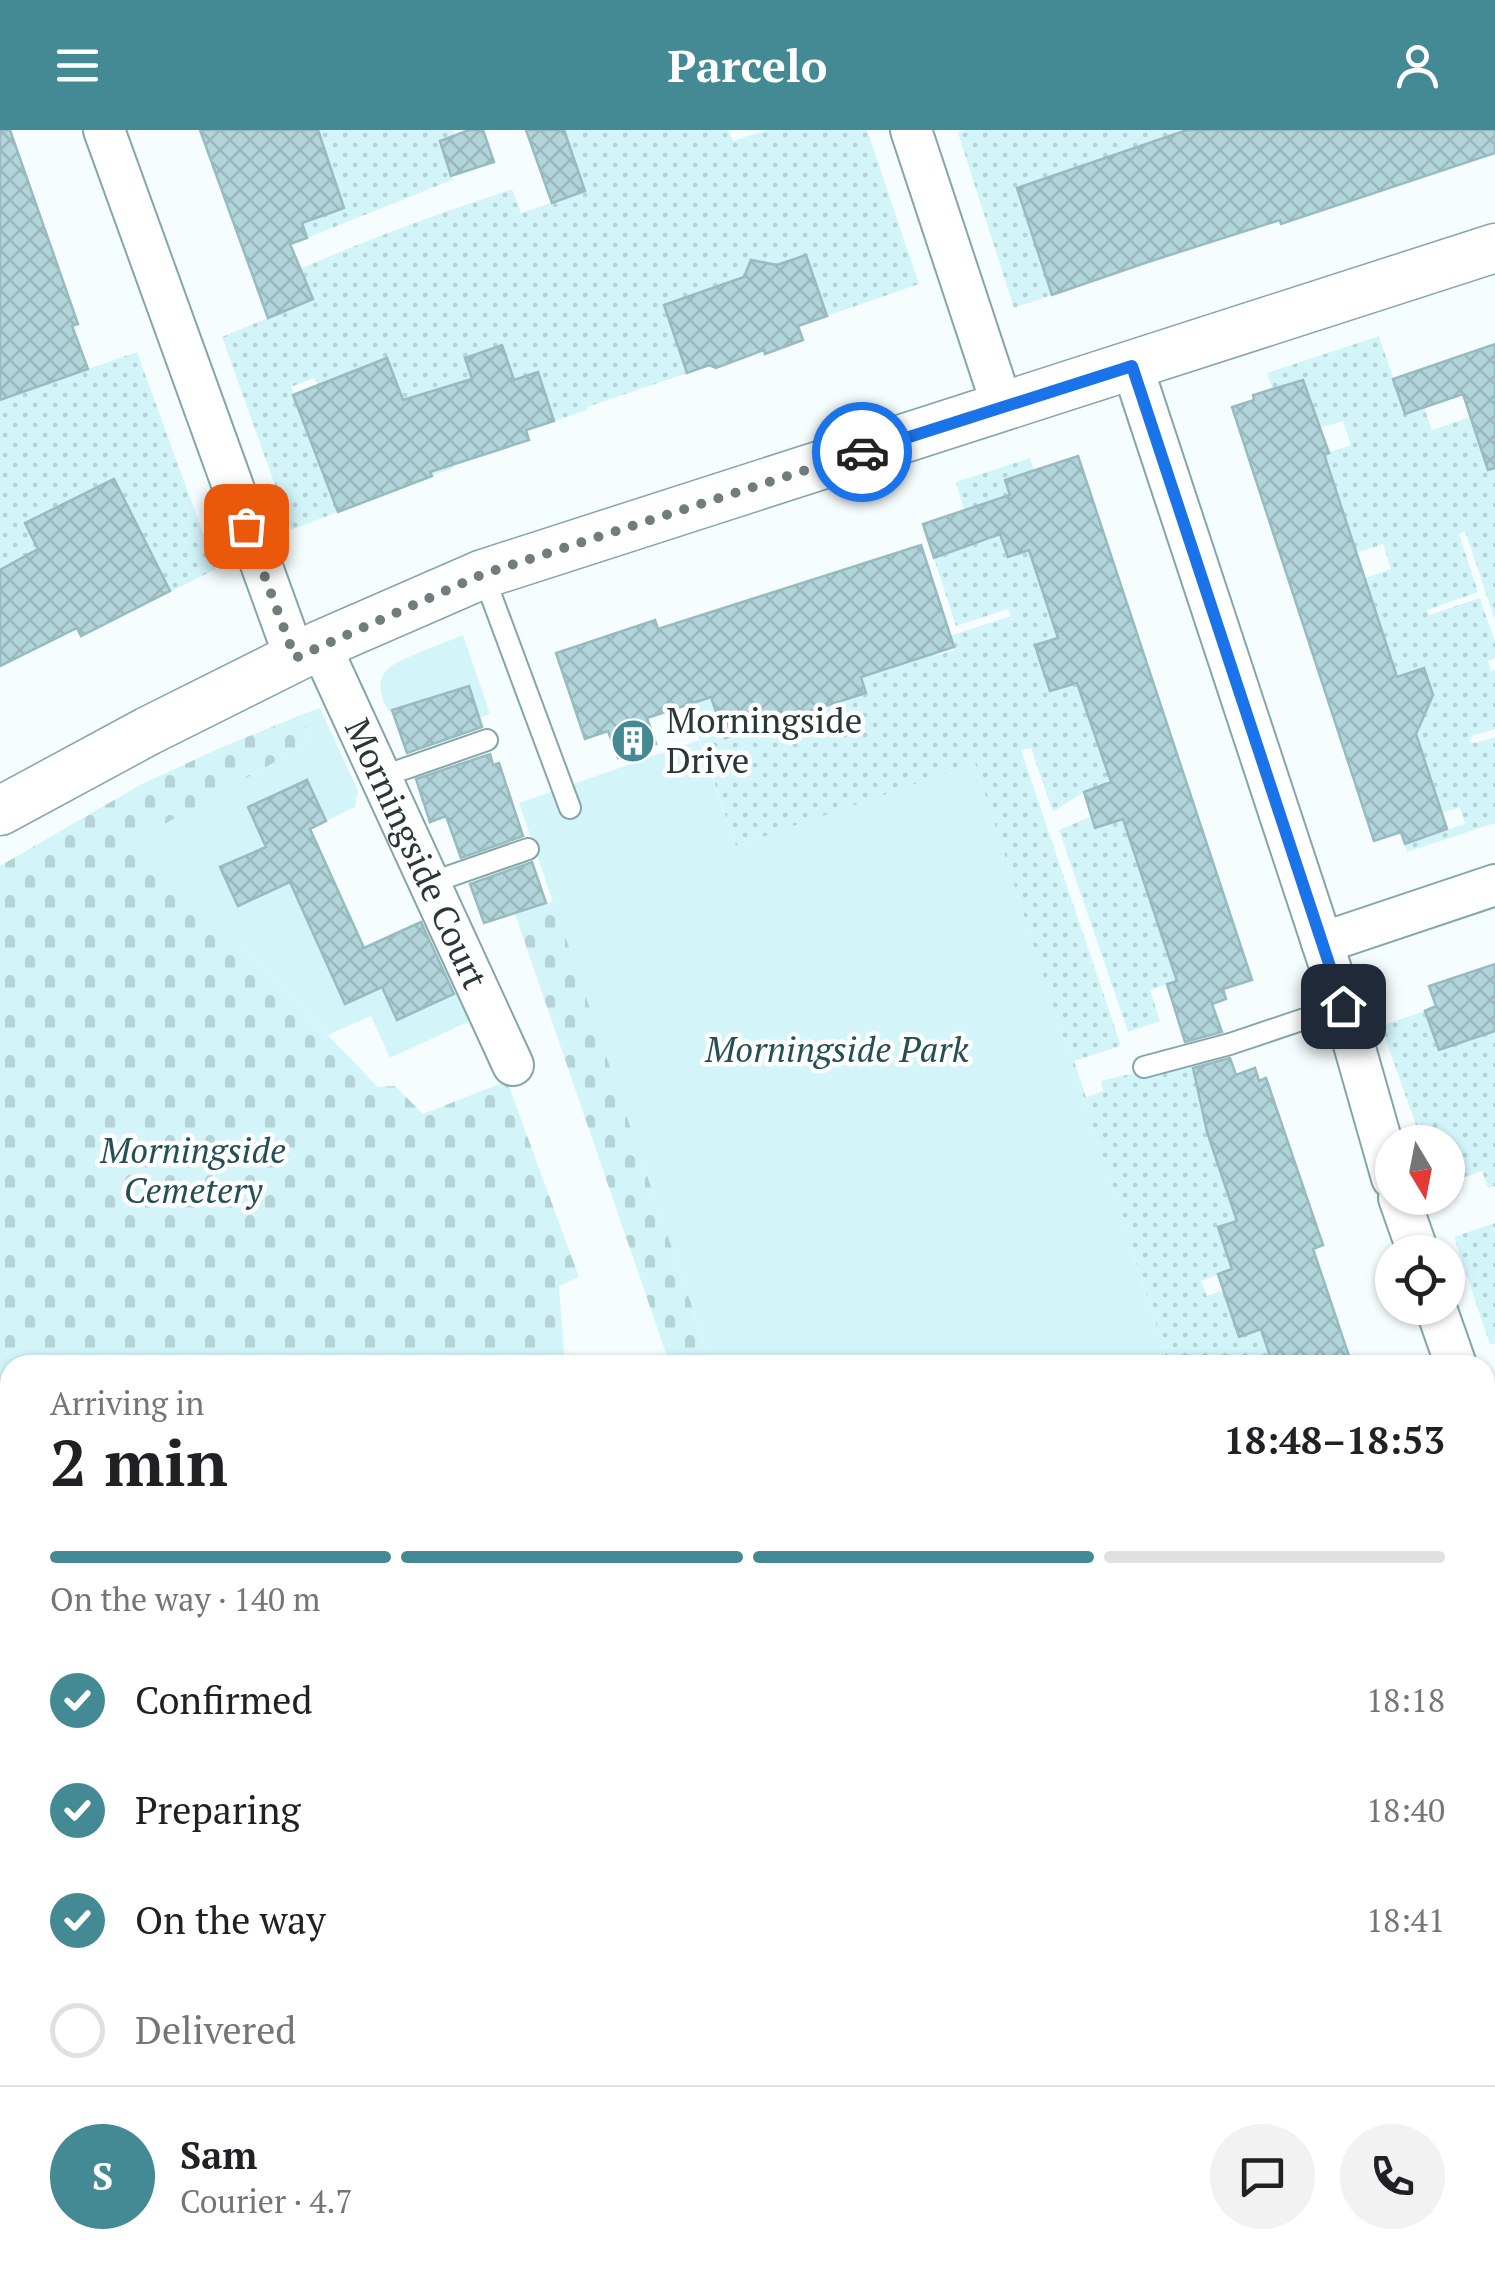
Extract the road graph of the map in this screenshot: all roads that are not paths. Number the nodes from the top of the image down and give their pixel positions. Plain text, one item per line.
1 (104, 130) edge
2 (918, 132) edge
3 (1495, 248) edge
4 (1132, 366) junction
5 (1003, 408) junction
6 (483, 574) junction
7 (307, 651) junction
8 (487, 740) dead end
9 (381, 777) junction
10 (570, 808) dead end
11 (0, 811) edge
12 (528, 849) dead end
13 (430, 882) junction
14 (1495, 885) edge
15 (1322, 943) junction
16 (1343, 1006) junction
17 (513, 1065) dead end
18 (1144, 1067) dead end
19 (1377, 1125) edge
20 (1442, 1325) edge
21 (1452, 1355) edge

1 - 7 street, Morningside Court
2 - 5 street
3 - 4 street
4 - 5 street
4 - 15 street
5 - 6 street
6 - 7 street
6 - 10 lane
7 - 9 street, Morningside Court
7 - 11 street
8 - 9 lane
9 - 13 street, Morningside Court
12 - 13 lane
13 - 17 street, Morningside Court
14 - 15 street
15 - 16 street
16 - 18 lane
16 - 19 street
20 - 21 street

